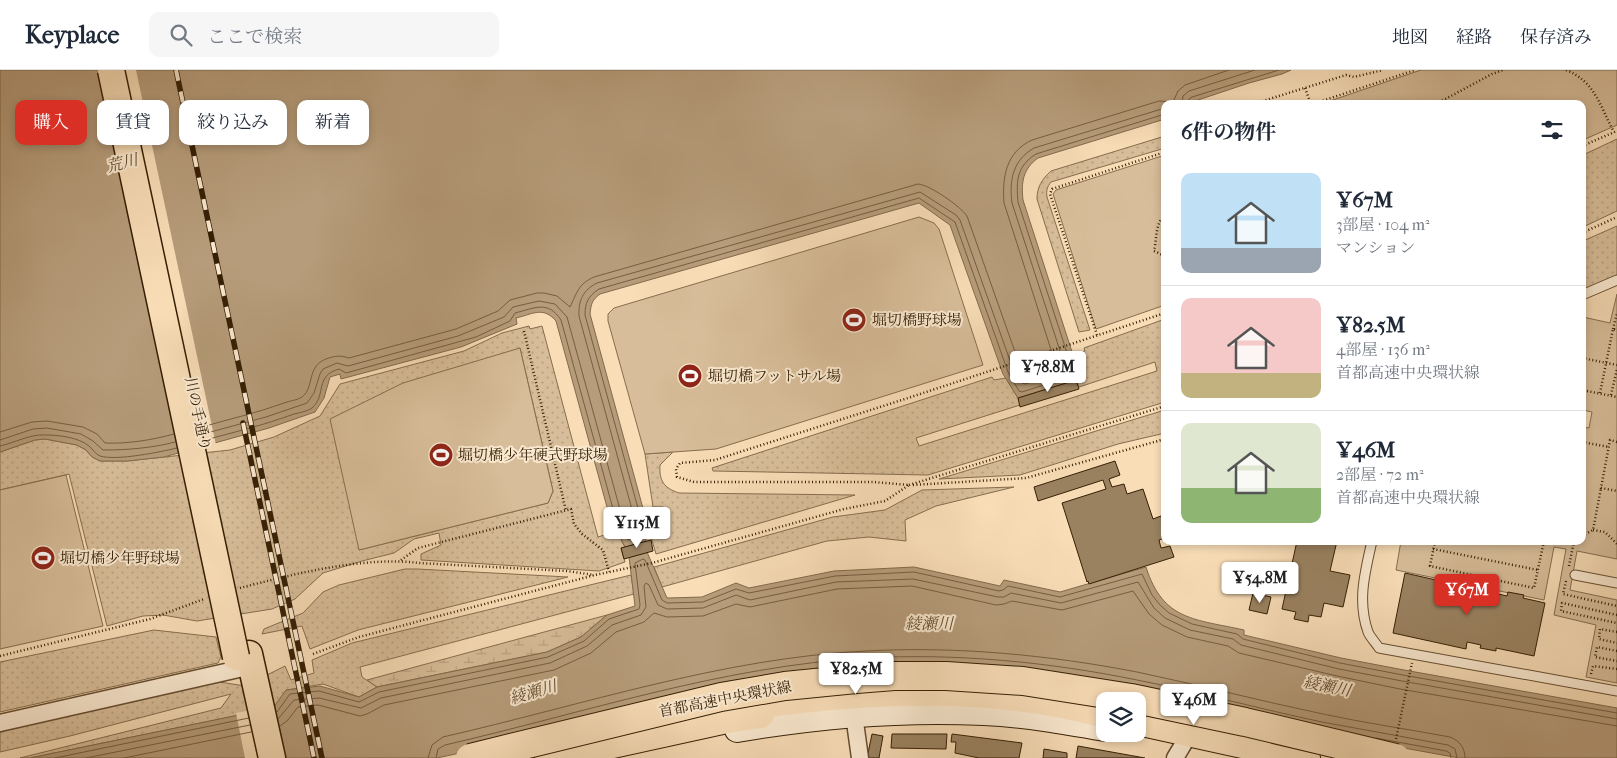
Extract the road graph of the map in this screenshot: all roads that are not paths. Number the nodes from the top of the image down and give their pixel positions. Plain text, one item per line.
1 (111, 70) edge
2 (125, 70) edge
3 (1617, 280) edge
4 (1586, 293) edge
5 (1371, 545) edge
6 (1575, 575) dead end
7 (1617, 584) edge
8 (245, 668) junction
9 (1617, 691) edge
10 (1096, 712) edge
11 (854, 715) junction
12 (0, 723) edge
13 (1146, 725) edge
14 (1096, 727) edge
15 (1146, 736) edge
16 (1182, 741) edge
17 (1396, 749) edge
18 (545, 750) edge
19 (257, 758) edge
20 (272, 758) edge
21 (470, 758) edge
22 (610, 758) edge
23 (860, 758) edge
24 (1248, 758) edge
25 (1275, 758) edge
26 (1306, 758) edge

1 - 8 main road, 川の手通り, bridge
2 - 8 main road, 川の手通り
3 - 4 lane
5 - 9 lane
6 - 7 lane
8 - 12 street
8 - 19 main road, 川の手通り
8 - 20 main road, 川の手通り
10 - 18 highway, bridge
11 - 14 main road
11 - 22 main road
11 - 23 street
13 - 16 highway
15 - 16 main road
16 - 24 highway
16 - 25 highway
16 - 26 highway
17 - 18 highway, 首都高速中央環状線, bridge
18 - 21 highway, 首都高速中央環状線, bridge

